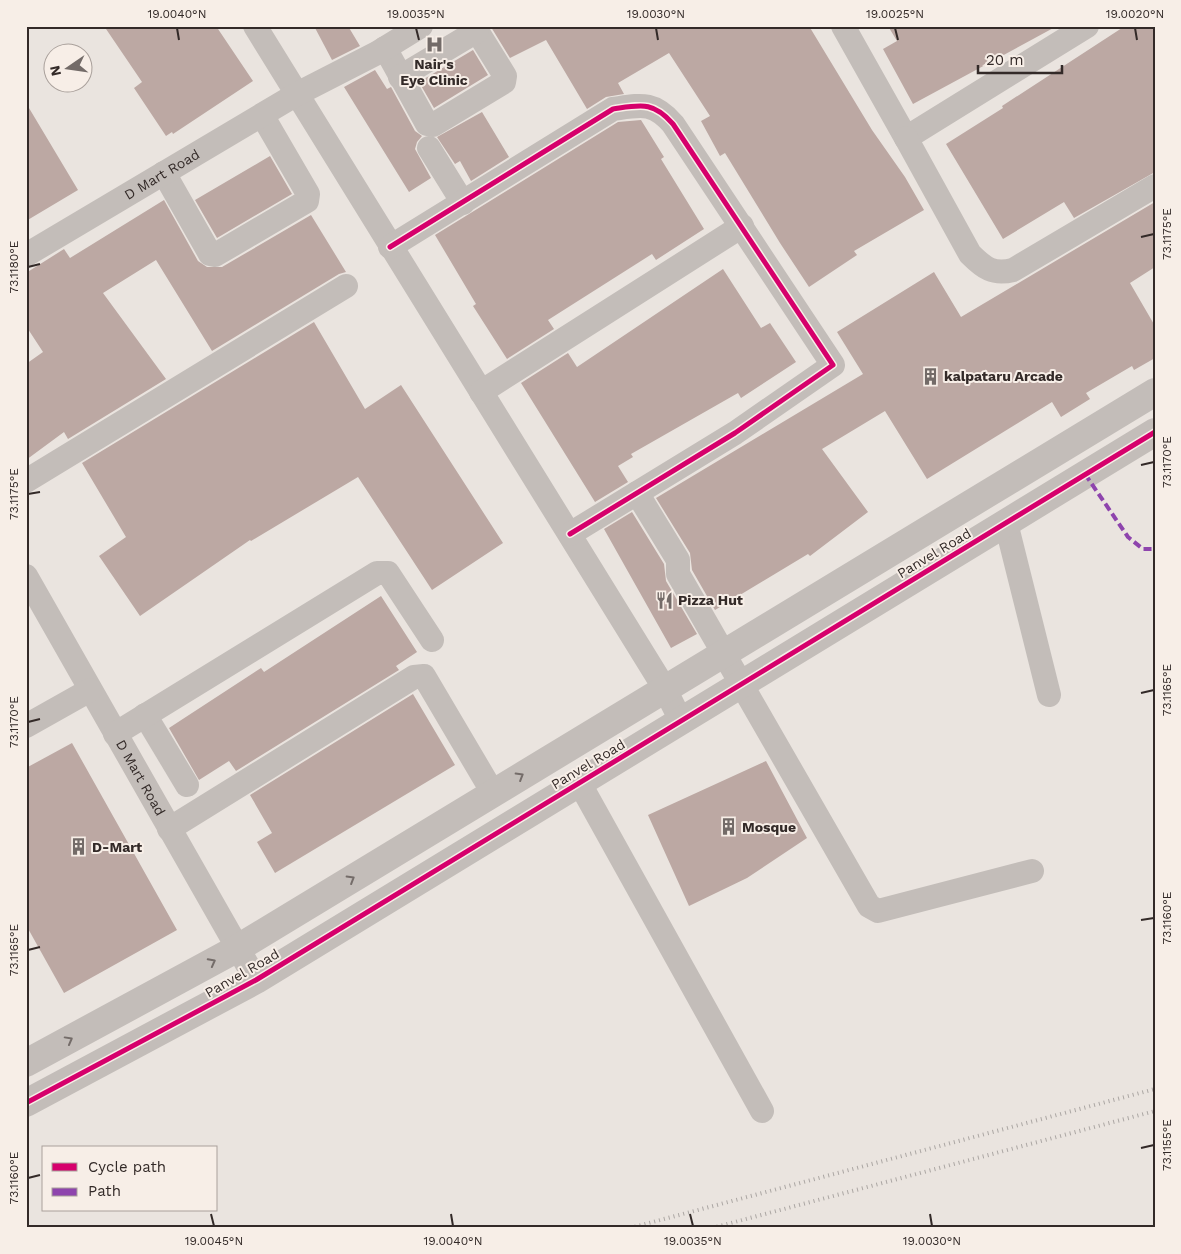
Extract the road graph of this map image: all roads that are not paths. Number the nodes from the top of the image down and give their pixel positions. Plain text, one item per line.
1 (256, 26) edge
2 (421, 26) edge
3 (843, 26) edge
4 (1087, 26) edge
5 (475, 29) edge
6 (390, 45) junction
7 (405, 74) junction
8 (297, 94) junction
9 (262, 116) junction
10 (906, 138) junction
11 (429, 148) dead end
12 (164, 173) junction
13 (1155, 186) edge
14 (462, 204) junction
15 (742, 226) junction
16 (390, 248) junction
17 (26, 255) edge
18 (346, 286) dead end
19 (481, 392) junction
20 (1155, 392) edge
21 (1155, 432) edge
22 (26, 482) edge
23 (637, 493) junction
24 (1006, 523) junction
25 (570, 534) junction
26 (26, 576) edge
27 (432, 640) dead end
28 (725, 652) junction
29 (740, 684) junction
30 (665, 689) junction
31 (90, 690) junction
32 (1049, 695) dead end
33 (145, 715) junction
34 (681, 721) junction
35 (26, 726) edge
36 (115, 734) junction
37 (579, 782) junction
38 (187, 785) dead end
39 (493, 793) junction
40 (169, 829) junction
41 (1032, 871) dead end
42 (238, 948) junction
43 (256, 980) junction
44 (26, 1063) edge
45 (26, 1103) edge
46 (762, 1111) dead end

1 - 8 street
2 - 6 street, D Mart Road
3 - 10 street
4 - 10 street
5 - 7 street
5 - 7 street
6 - 7 street
6 - 8 street, D Mart Road
8 - 9 street, D Mart Road
8 - 16 street
9 - 12 street, D Mart Road
9 - 12 street
10 - 13 street
11 - 14 street
12 - 17 street, D Mart Road
14 - 15 street
14 - 16 street
15 - 19 street
15 - 23 street
16 - 19 street
18 - 22 street
19 - 25 street
20 - 28 street, Panvel Road
21 - 24 street, Panvel Road
23 - 25 street
23 - 28 street
24 - 29 street, Panvel Road
24 - 32 street
25 - 30 street
26 - 31 street, D Mart Road
27 - 33 street
28 - 29 street
28 - 30 street, Panvel Road
29 - 34 street, Panvel Road
29 - 41 street
30 - 34 street
39 -> 30 street, Panvel Road
31 - 35 street
31 - 36 street, D Mart Road
33 - 36 street
33 - 38 street
34 - 37 street, Panvel Road
36 - 40 street, D Mart Road
37 - 43 street, Panvel Road
37 - 46 street
39 - 40 street
42 -> 39 street, Panvel Road
40 - 42 street, D Mart Road
42 - 43 street, D Mart Road
44 -> 42 street, Panvel Road
43 - 45 street, Panvel Road

